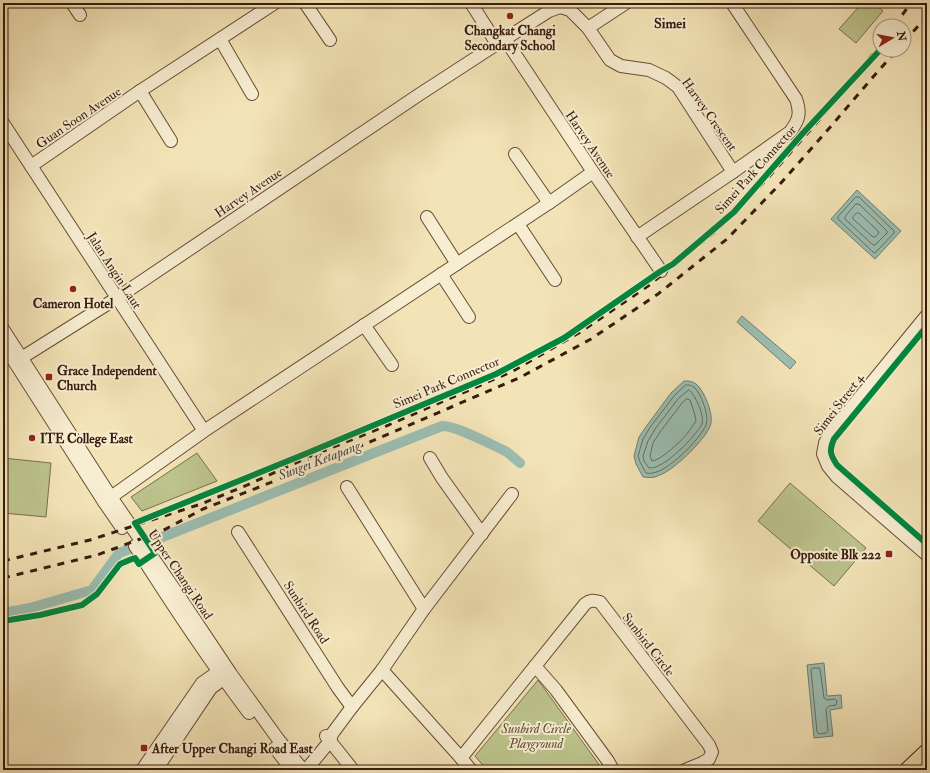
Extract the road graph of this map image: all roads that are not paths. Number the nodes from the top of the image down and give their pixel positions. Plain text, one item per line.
1 (72, 3) edge
2 (275, 3) edge
3 (305, 3) edge
4 (471, 3) edge
5 (626, 3) edge
6 (732, 3) edge
7 (80, 15) dead end
8 (588, 28) junction
9 (220, 39) junction
10 (330, 40) dead end
11 (501, 41) junction
12 (140, 91) junction
13 (252, 94) dead end
14 (3, 123) edge
15 (171, 141) dead end
16 (515, 154) dead end
17 (31, 166) junction
18 (593, 172) junction
19 (733, 172) junction
20 (549, 203) junction
21 (427, 217) dead end
22 (518, 224) junction
23 (638, 237) junction
24 (457, 264) junction
25 (661, 271) dead end
26 (442, 274) junction
27 (555, 280) dead end
28 (116, 298) junction
29 (927, 315) edge
30 (469, 317) dead end
31 (364, 325) junction
32 (3, 329) edge
33 (3, 344) edge
34 (19, 360) junction
35 (392, 365) dead end
36 (204, 431) junction
37 (430, 458) dead end
38 (347, 487) dead end
39 (512, 494) dead end
40 (108, 499) junction
41 (238, 532) dead end
42 (482, 534) junction
43 (927, 555) edge
44 (424, 609) junction
45 (535, 666) junction
46 (382, 670) junction
47 (224, 672) junction
48 (352, 707) junction
49 (330, 737) junction
50 (927, 752) edge
51 (461, 758) junction
52 (298, 769) edge
53 (142, 770) edge
54 (156, 770) edge
55 (353, 770) edge
56 (471, 770) edge
57 (613, 770) edge
58 (685, 770) edge
59 (908, 770) edge

1 - 7 street
2 - 9 street, Guan Soon Avenue
3 - 10 street
4 - 11 street, Harvey Avenue
5 - 8 street
6 - 19 street, Harvey Crescent
8 - 11 street, Harvey Crescent
8 - 19 street, Harvey Crescent
9 - 12 street, Guan Soon Avenue
9 - 13 street
11 - 18 street, Harvey Avenue
11 - 28 street, Harvey Avenue
12 - 15 street, Guan Soon Avenue
12 - 17 street, Guan Soon Avenue
14 - 17 street, Jalan Angin Laut
16 - 20 street
17 - 28 street, Jalan Angin Laut
18 - 20 street
18 - 23 street, Harvey Avenue
19 - 23 street, Harvey Crescent
20 - 22 street
21 - 24 street
22 - 24 street
22 - 27 street
23 - 25 street, Harvey Avenue
24 - 26 street
26 - 30 street
26 - 31 street
28 - 34 street, Harvey Avenue
28 - 36 street, Jalan Angin Laut
29 - 43 street, Simei Street 4
31 - 35 street
31 - 36 street
32 - 34 street, Upper Changi Road
33 - 34 street, Upper Changi Road
34 - 40 street, Upper Changi Road
36 - 40 street
37 - 42 street
38 - 44 street
39 - 42 street
40 - 47 street, Upper Changi Road
41 - 48 street, Sunbird Road
42 - 44 street
44 - 46 street
45 - 51 street, Sunbird Circle
45 - 57 street
45 - 58 street, Sunbird Circle
46 - 48 street
46 - 51 street
47 - 52 street, Upper Changi Road
47 - 53 street
47 - 54 street
48 - 49 street
49 - 52 street
49 - 55 street
50 - 59 main road
51 - 56 street

